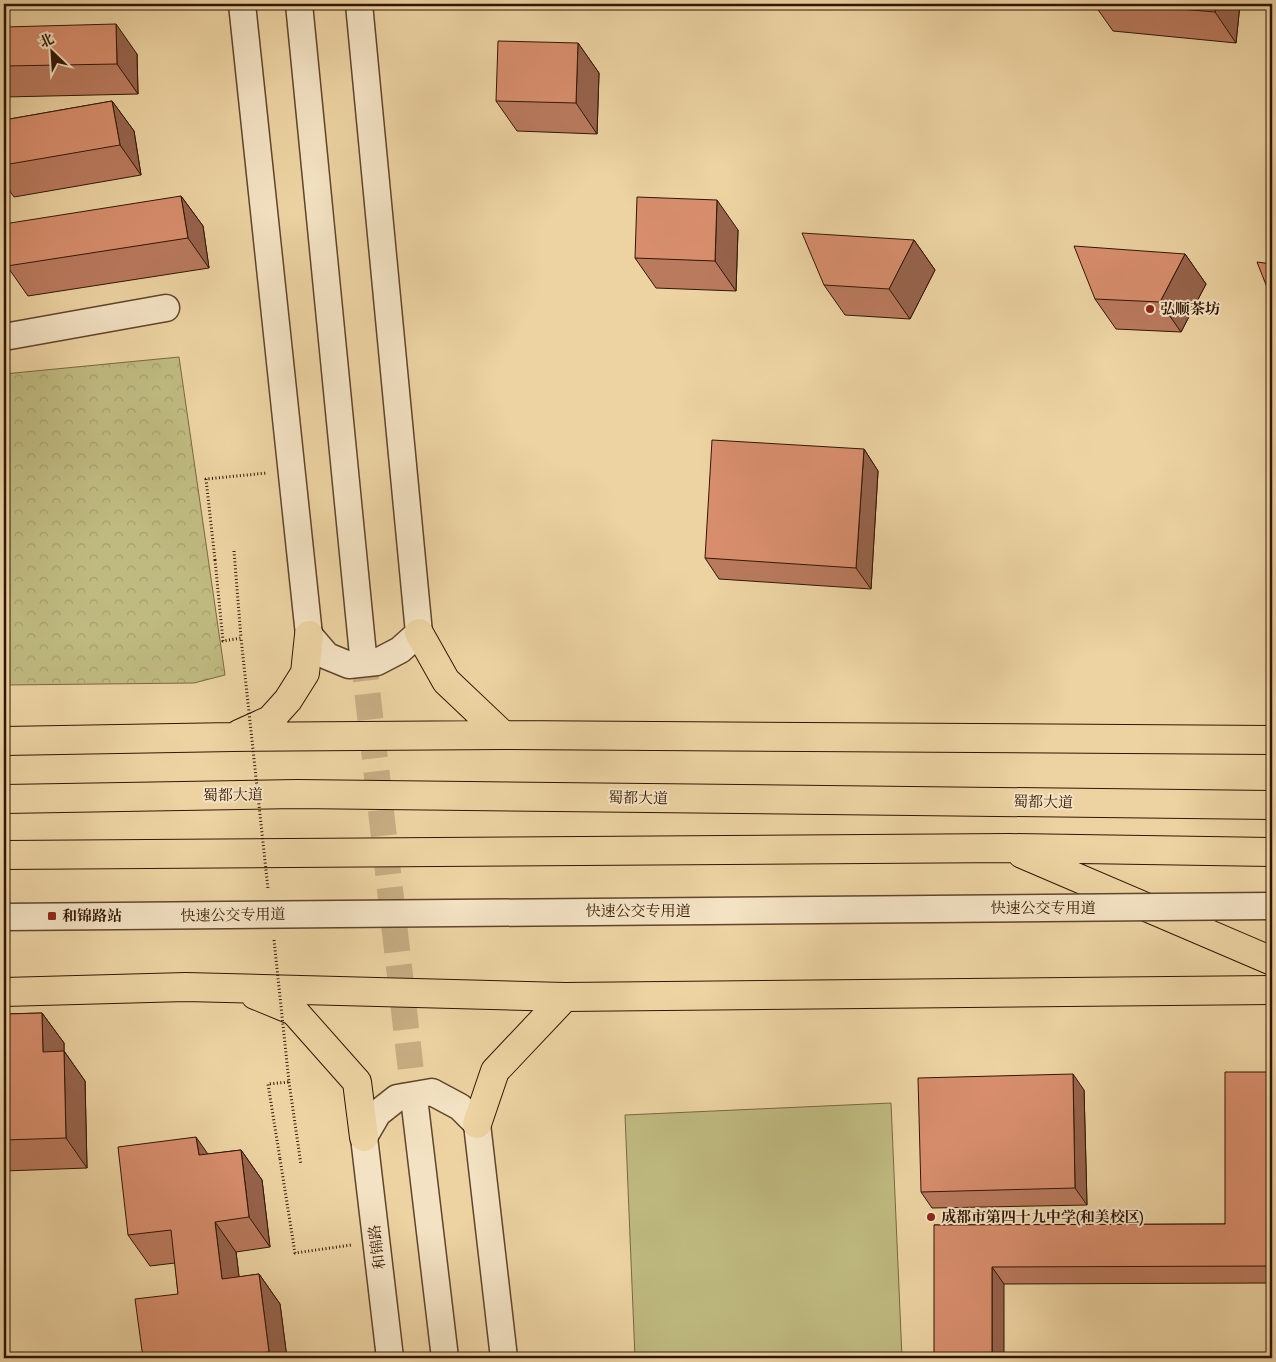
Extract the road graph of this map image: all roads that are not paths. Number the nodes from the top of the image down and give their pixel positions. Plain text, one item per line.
1 (242, 4) edge
2 (299, 4) edge
3 (359, 4) edge
4 (166, 308) dead end
5 (4, 337) edge
6 (419, 633) junction
7 (309, 635) junction
8 (363, 655) tunnel mouth
9 (503, 735) junction
10 (233, 737) junction
11 (1272, 740) edge
12 (4, 741) edge
13 (4, 799) edge
14 (1272, 805) edge
15 (1009, 848) junction
16 (1272, 852) edge
17 (4, 855) edge
18 (1272, 906) edge
19 (4, 917) edge
20 (1272, 960) edge
21 (234, 988) junction
22 (1272, 990) edge
23 (4, 992) edge
24 (565, 997) junction
25 (415, 1106) tunnel mouth
26 (477, 1124) junction
27 (364, 1137) junction
28 (390, 1358) edge
29 (445, 1358) edge
30 (504, 1358) edge

1 - 7 street
2 - 8 street
3 - 6 street
4 - 5 street
6 - 7 street
6 - 9 main road
7 - 10 main road
9 - 10 main road
9 - 11 main road
10 - 12 main road
13 - 14 main road, 蜀都大道
15 - 16 main road
15 - 17 main road
15 - 20 main road
18 - 19 street, 快速公交专用道, bridge
21 - 23 main road
21 - 24 main road
21 - 27 main road
22 - 24 main road
24 - 26 main road
25 - 29 street
26 - 27 street
26 - 30 street
27 - 28 street, 和锦路

